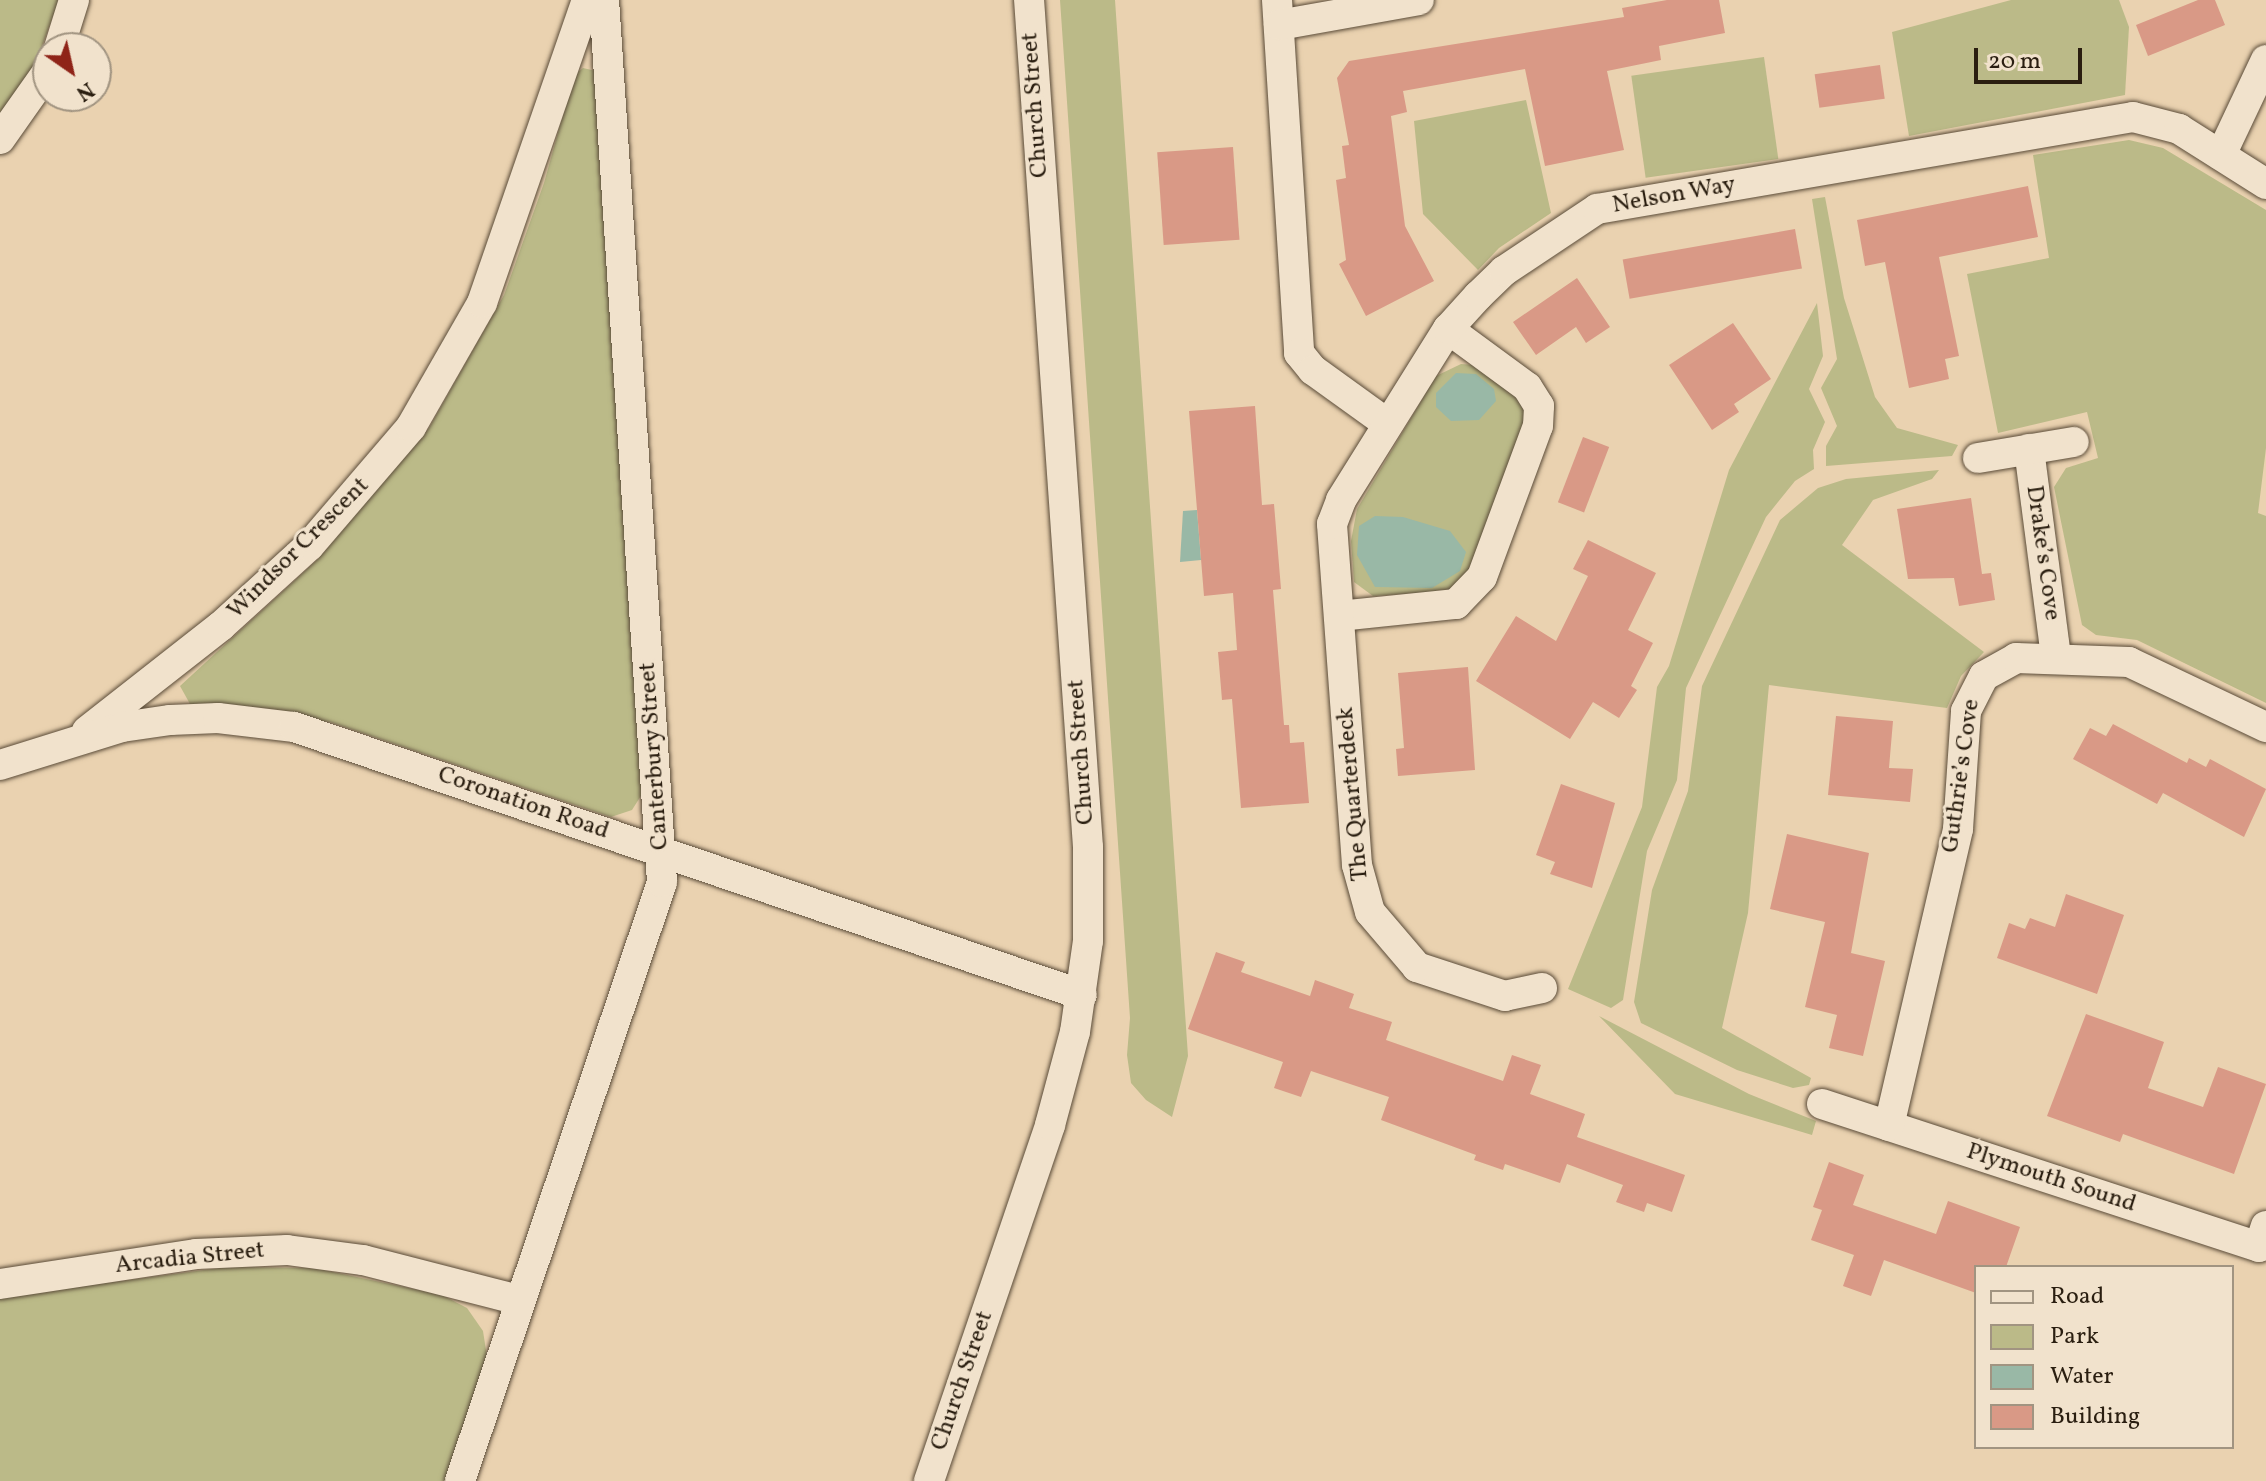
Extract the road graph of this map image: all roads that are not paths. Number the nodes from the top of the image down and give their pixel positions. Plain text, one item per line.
1 (74, 0) edge
2 (587, 0) edge
3 (604, 0) edge
4 (1029, 0) edge
5 (1419, 0) edge
6 (1278, 12) edge
7 (64, 32) edge
8 (2266, 60) edge
9 (32, 94) edge
10 (0, 139) edge
11 (2221, 155) junction
12 (2266, 184) edge
13 (1448, 329) junction
14 (1388, 424) junction
15 (2074, 442) dead end
16 (2029, 449) junction
17 (1978, 458) dead end
18 (1339, 616) junction
19 (2056, 657) junction
20 (2266, 727) edge
21 (76, 740) junction
22 (0, 765) edge
23 (662, 853) junction
24 (1542, 988) dead end
25 (1082, 995) junction
26 (1822, 1104) dead end
27 (1889, 1126) junction
28 (2266, 1226) edge
29 (0, 1284) edge
30 (519, 1300) junction
31 (460, 1481) edge
32 (929, 1481) edge

1 - 7 street
2 - 21 street, Windsor Crescent
3 - 23 street, Canterbury Street
4 - 25 street, Church Street
5 - 6 street
6 - 14 street
8 - 11 street
9 - 10 street
11 - 12 street
11 - 13 street, Nelson Way
13 - 14 street, Nelson Way
13 - 18 street
14 - 18 street, The Quarterdeck
15 - 16 street
16 - 17 street
16 - 19 street, Drake’s Cove
18 - 24 street, The Quarterdeck
19 - 20 street, Guthrie’s Cove
19 - 27 street, Guthrie’s Cove
21 - 22 street, Coronation Road
21 - 23 street, Coronation Road
23 - 25 street, Coronation Road
23 - 30 street, Canterbury Street
25 - 32 street, Church Street
26 - 27 street, Plymouth Sound
27 - 28 street, Plymouth Sound
29 - 30 street, Arcadia Street
30 - 31 street, Canterbury Street

